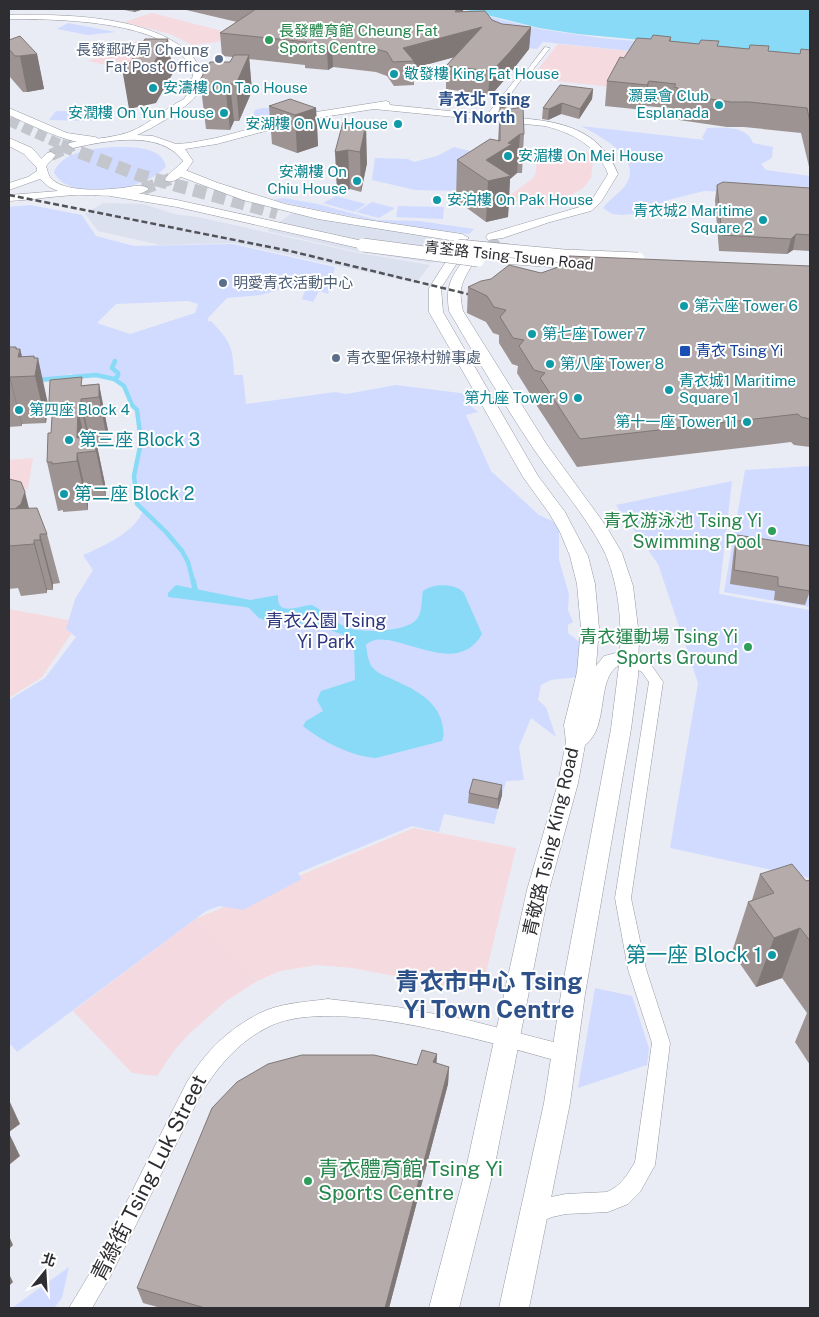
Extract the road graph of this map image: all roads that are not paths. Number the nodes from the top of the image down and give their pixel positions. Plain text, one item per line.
1 (9, 17) edge
2 (547, 48) dead end
3 (187, 102) junction
4 (9, 111) edge
5 (491, 115) junction
6 (300, 118) junction
7 (527, 120) joint
8 (163, 134) junction
9 (121, 138) junction
10 (95, 140) junction
11 (9, 141) edge
12 (73, 145) tunnel mouth
13 (175, 146) junction
14 (51, 155) tunnel mouth
15 (188, 161) junction
16 (41, 169) junction
17 (175, 176) joint
18 (604, 186) joint
19 (9, 187) edge
20 (143, 189) tunnel mouth
21 (81, 192) junction
22 (114, 193) junction
23 (9, 198) edge
24 (548, 218) joint
25 (512, 232) joint
26 (496, 239) tunnel mouth
27 (552, 262) junction
28 (647, 262) junction
29 (451, 263) dead end
30 (466, 265) tunnel mouth
31 (465, 326) junction
32 (454, 341) junction
33 (540, 462) junction
34 (629, 660) junction
35 (576, 742) junction
36 (507, 1037) junction
37 (565, 1054) junction
38 (534, 1215) junction
39 (80, 1308) edge
40 (444, 1308) edge
41 (514, 1308) edge

1 - 3 main road
2 - 5 street
3 - 8 main road
3 - 9 main road
4 - 10 main road
5 - 6 main road
5 - 7 main road
6 - 13 main road
6 - 15 main road
7 - 18 main road
8 - 9 main road
8 - 13 main road
9 - 10 main road
10 - 12 main road
11 - 16 main road
13 - 15 main road
14 - 16 main road
15 - 17 main road
16 - 19 main road
16 - 21 main road
17 - 28 main road, bridge
18 - 24 main road
20 - 22 main road
21 - 22 main road
21 - 23 main road
22 - 27 main road, bridge
24 - 25 main road
25 - 26 main road
27 - 28 main road, 青荃路 Tsing Tsuen Road
27 - 28 main road, 青荃路 Tsing Tsuen Road, bridge
29 - 32 main road, 青敬路 Tsing King Road
30 - 31 main road, 青敬路 Tsing King Road
31 - 32 main road
31 - 33 main road, 青敬路 Tsing King Road
32 - 33 main road, 青敬路 Tsing King Road
33 - 34 main road, 青敬路 Tsing King Road
33 - 35 main road, 青敬路 Tsing King Road
34 - 35 main road
34 - 37 main road, 青敬路 Tsing King Road
34 - 38 street
35 - 36 main road, 青敬路 Tsing King Road
36 - 37 street, 青綠街 Tsing Luk Street
36 - 39 street, 青綠街 Tsing Luk Street
36 - 40 main road, 青敬路 Tsing King Road
37 - 38 main road, 青敬路 Tsing King Road
38 - 41 main road, 青敬路 Tsing King Road

